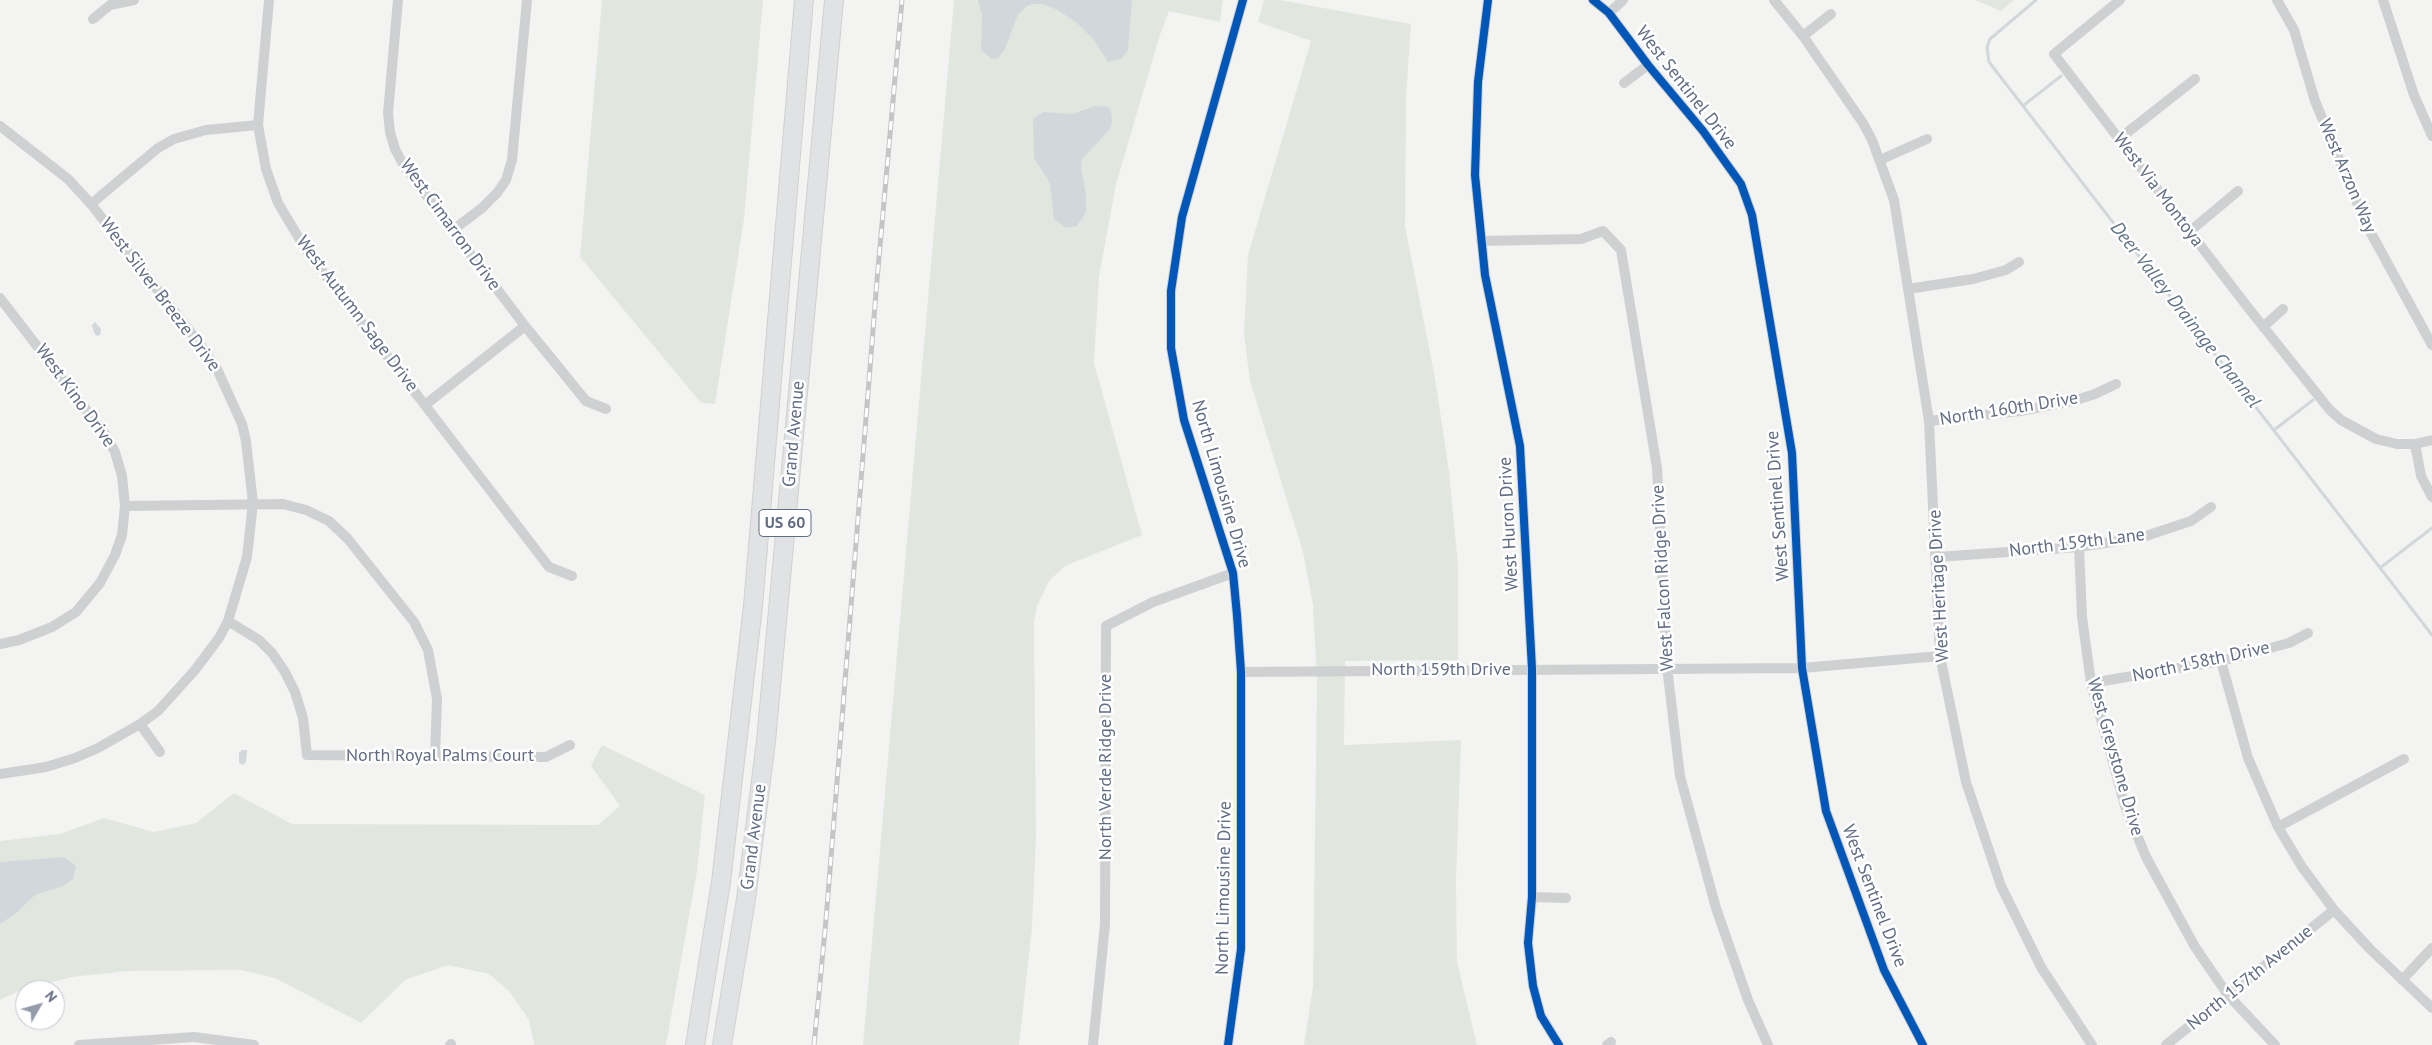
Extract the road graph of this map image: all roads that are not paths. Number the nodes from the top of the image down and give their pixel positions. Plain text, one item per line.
1 (134, 0) edge
2 (269, 0) edge
3 (398, 0) edge
4 (527, 0) edge
5 (804, 0) edge
6 (834, 0) edge
7 (1243, 0) edge
8 (1488, 0) edge
9 (1594, 0) edge
10 (1623, 0) edge
11 (1774, 0) edge
12 (2120, 0) edge
13 (2278, 0) edge
14 (2383, 0) edge
15 (1609, 13) junction
16 (1831, 14) dead end
17 (93, 19) dead end
18 (1803, 36) junction
19 (1648, 65) junction
20 (2195, 79) dead end
21 (1624, 84) dead end
22 (258, 124) junction
23 (0, 126) edge
24 (2432, 136) edge
25 (1927, 139) dead end
26 (2120, 139) junction
27 (1880, 160) junction
28 (2238, 191) dead end
29 (91, 204) junction
30 (454, 230) junction
31 (2189, 232) junction
32 (1481, 242) junction
33 (2019, 262) dead end
34 (1908, 290) junction
35 (0, 298) edge
36 (2283, 309) dead end
37 (525, 326) junction
38 (2263, 326) junction
39 (2432, 345) edge
40 (2116, 384) dead end
41 (425, 405) junction
42 (606, 409) dead end
43 (1929, 421) junction
44 (2432, 440) edge
45 (2415, 444) junction
46 (2432, 497) edge
47 (253, 503) junction
48 (125, 506) junction
49 (2211, 507) dead end
50 (2079, 547) junction
51 (1937, 557) junction
52 (1233, 573) junction
53 (572, 576) dead end
54 (228, 621) junction
55 (2308, 633) dead end
56 (0, 644) edge
57 (1940, 656) junction
58 (2221, 661) junction
59 (1667, 667) junction
60 (1802, 668) junction
61 (1532, 669) junction
62 (1241, 672) junction
63 (2091, 683) junction
64 (140, 724) junction
65 (570, 745) dead end
66 (160, 752) dead end
67 (435, 757) junction
68 (2404, 759) dead end
69 (0, 774) edge
70 (2278, 827) junction
71 (1532, 897) junction
72 (1566, 898) dead end
73 (2334, 910) junction
74 (2432, 948) edge
75 (2402, 980) junction
76 (2228, 995) junction
77 (2432, 1008) edge
78 (79, 1045) edge
79 (254, 1045) edge
80 (695, 1045) edge
81 (722, 1045) edge
82 (1093, 1045) edge
83 (1228, 1045) edge
84 (1559, 1045) edge
85 (1768, 1045) edge
86 (1923, 1045) edge
87 (2092, 1045) edge
88 (2166, 1045) edge
89 (2275, 1045) edge

1 - 17 street
2 - 22 street, West Autumn Sage Drive
3 - 30 street, West Cimarron Drive
4 - 30 street
5 - 80 highway, Grand Avenue / US 60
6 - 81 highway, Grand Avenue / US 60
7 - 52 street, North Limousine Drive
8 - 32 street, West Huron Drive
9 - 15 street, West Sentinel Drive
10 - 15 street
11 - 18 street, West Heritage Drive
12 - 26 street, West Via Montoya
13 - 39 street, West Arzon Way
14 - 24 street
15 - 19 street, West Sentinel Drive
16 - 18 street
18 - 27 street, West Heritage Drive
19 - 21 street, West Sentinel Drive
19 - 60 street, West Sentinel Drive
20 - 26 street
22 - 29 street
22 - 41 street, West Autumn Sage Drive
23 - 29 street, West Silver Breeze Drive
25 - 27 street
26 - 31 street, West Via Montoya
27 - 34 street, West Heritage Drive
28 - 31 street
29 - 47 street, West Silver Breeze Drive
30 - 37 street, West Cimarron Drive
31 - 38 street, West Via Montoya
32 - 59 street, West Falcon Ridge Drive
32 - 61 street, West Huron Drive
33 - 34 street
34 - 43 street, West Heritage Drive
35 - 48 street, West Kino Drive
36 - 38 street
37 - 41 street
37 - 42 street, West Cimarron Drive
38 - 45 street, West Via Montoya
40 - 43 street, North 160th Drive
41 - 53 street, West Autumn Sage Drive
43 - 51 street, West Heritage Drive
44 - 45 street, West Via Montoya
45 - 46 street
47 - 48 street
47 - 54 street, West Silver Breeze Drive
47 - 67 street
48 - 56 street, West Kino Drive
49 - 50 street, North 159th Lane
50 - 51 street, North 159th Lane
50 - 63 street, West Greystone Drive
51 - 57 street, West Heritage Drive
52 - 62 street, North Limousine Drive
52 - 82 street, North Verde Ridge Drive
54 - 64 street, West Silver Breeze Drive
54 - 67 street, North Royal Palms Court
55 - 58 street, North 158th Drive
57 - 60 street, North 159th Drive
57 - 87 street, West Heritage Drive
58 - 63 street, North 158th Drive
58 - 70 street
59 - 60 street, North 159th Drive
59 - 61 street, North 159th Drive
59 - 85 street, West Falcon Ridge Drive
60 - 86 street, West Sentinel Drive
61 - 62 street, North 159th Drive
61 - 71 street, West Huron Drive
62 - 83 street, North Limousine Drive
63 - 76 street, West Greystone Drive
64 - 66 street
64 - 69 street, West Silver Breeze Drive
65 - 67 street, North Royal Palms Court
68 - 70 street
70 - 73 street
71 - 72 street
71 - 84 street, West Huron Drive
73 - 75 street
73 - 76 street, North 157th Avenue
74 - 75 street
75 - 77 street
76 - 88 street, North 157th Avenue
76 - 89 street, West Greystone Drive
78 - 79 street

